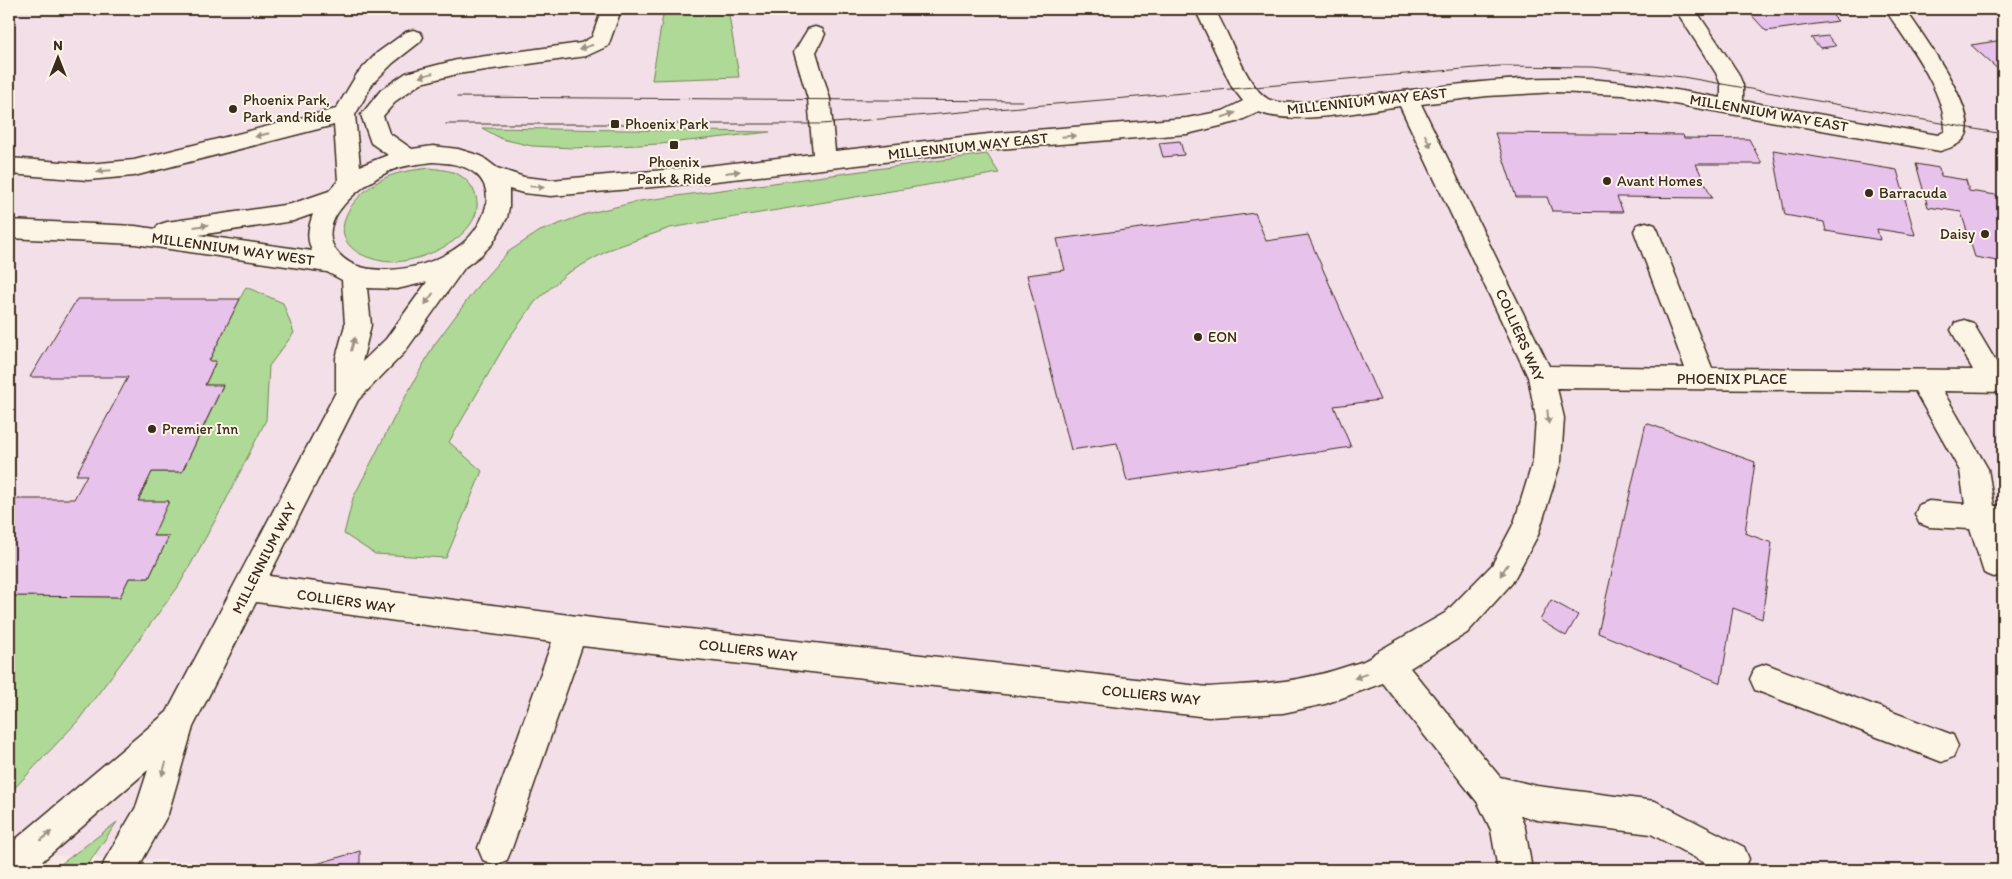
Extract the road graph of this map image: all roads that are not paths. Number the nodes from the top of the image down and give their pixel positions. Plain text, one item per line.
1 (1685, 9) edge
2 (1895, 9) edge
3 (611, 10) dead end
4 (1207, 13) dead end
5 (815, 34) dead end
6 (413, 37) dead end
7 (1406, 97) junction
8 (1258, 103) junction
9 (1732, 107) junction
10 (344, 114) junction
11 (408, 157) junction
12 (825, 161) junction
13 (9, 166) edge
14 (490, 174) junction
15 (343, 190) junction
16 (9, 229) edge
17 (1646, 231) dead end
18 (136, 236) junction
19 (457, 259) junction
20 (331, 262) junction
21 (354, 276) junction
22 (1964, 330) dead end
23 (1542, 377) junction
24 (1703, 379) junction
25 (1923, 381) junction
26 (1998, 381) edge
27 (349, 392) junction
28 (1928, 514) dead end
29 (1992, 518) edge
30 (1994, 564) dead end
31 (249, 587) junction
32 (572, 630) junction
33 (1386, 663) junction
34 (1766, 679) dead end
35 (178, 723) junction
36 (1942, 746) dead end
37 (1490, 792) junction
38 (495, 848) dead end
39 (1732, 860) dead end
40 (9, 867) edge
41 (118, 870) edge
42 (1515, 870) edge

1 - 9 street
2 - 9 street, MILLENNIUM WAY EAST
3 -> 11 street
4 - 8 street
5 - 12 street
6 - 10 street
7 - 8 street, MILLENNIUM WAY EAST
7 - 9 street, MILLENNIUM WAY EAST
7 -> 23 street, COLLIERS WAY
12 -> 8 street, MILLENNIUM WAY EAST
10 -> 13 street
10 - 15 street
11 - 14 street
11 - 15 street
14 -> 12 street, MILLENNIUM WAY EAST
14 - 19 street
18 -> 15 street, MILLENNIUM WAY WEST
15 - 20 street
16 - 18 street, MILLENNIUM WAY WEST
17 - 24 street
18 - 20 street, MILLENNIUM WAY WEST
19 - 21 street
19 -> 27 street, MILLENNIUM WAY
20 - 21 street
27 -> 21 street, MILLENNIUM WAY
22 - 26 street
23 - 24 street, PHOENIX PLACE
23 -> 33 street, COLLIERS WAY
24 - 25 street, PHOENIX PLACE
25 - 26 street, PHOENIX PLACE
25 - 29 street
27 - 31 street, MILLENNIUM WAY
28 - 29 street
29 - 30 street
31 - 32 street, COLLIERS WAY
31 - 35 street, MILLENNIUM WAY
33 -> 32 street, COLLIERS WAY
32 - 38 street
33 - 37 street
34 - 36 street
40 -> 35 street, MILLENNIUM WAY
35 -> 41 street, MILLENNIUM WAY
37 - 39 street
37 - 42 street

